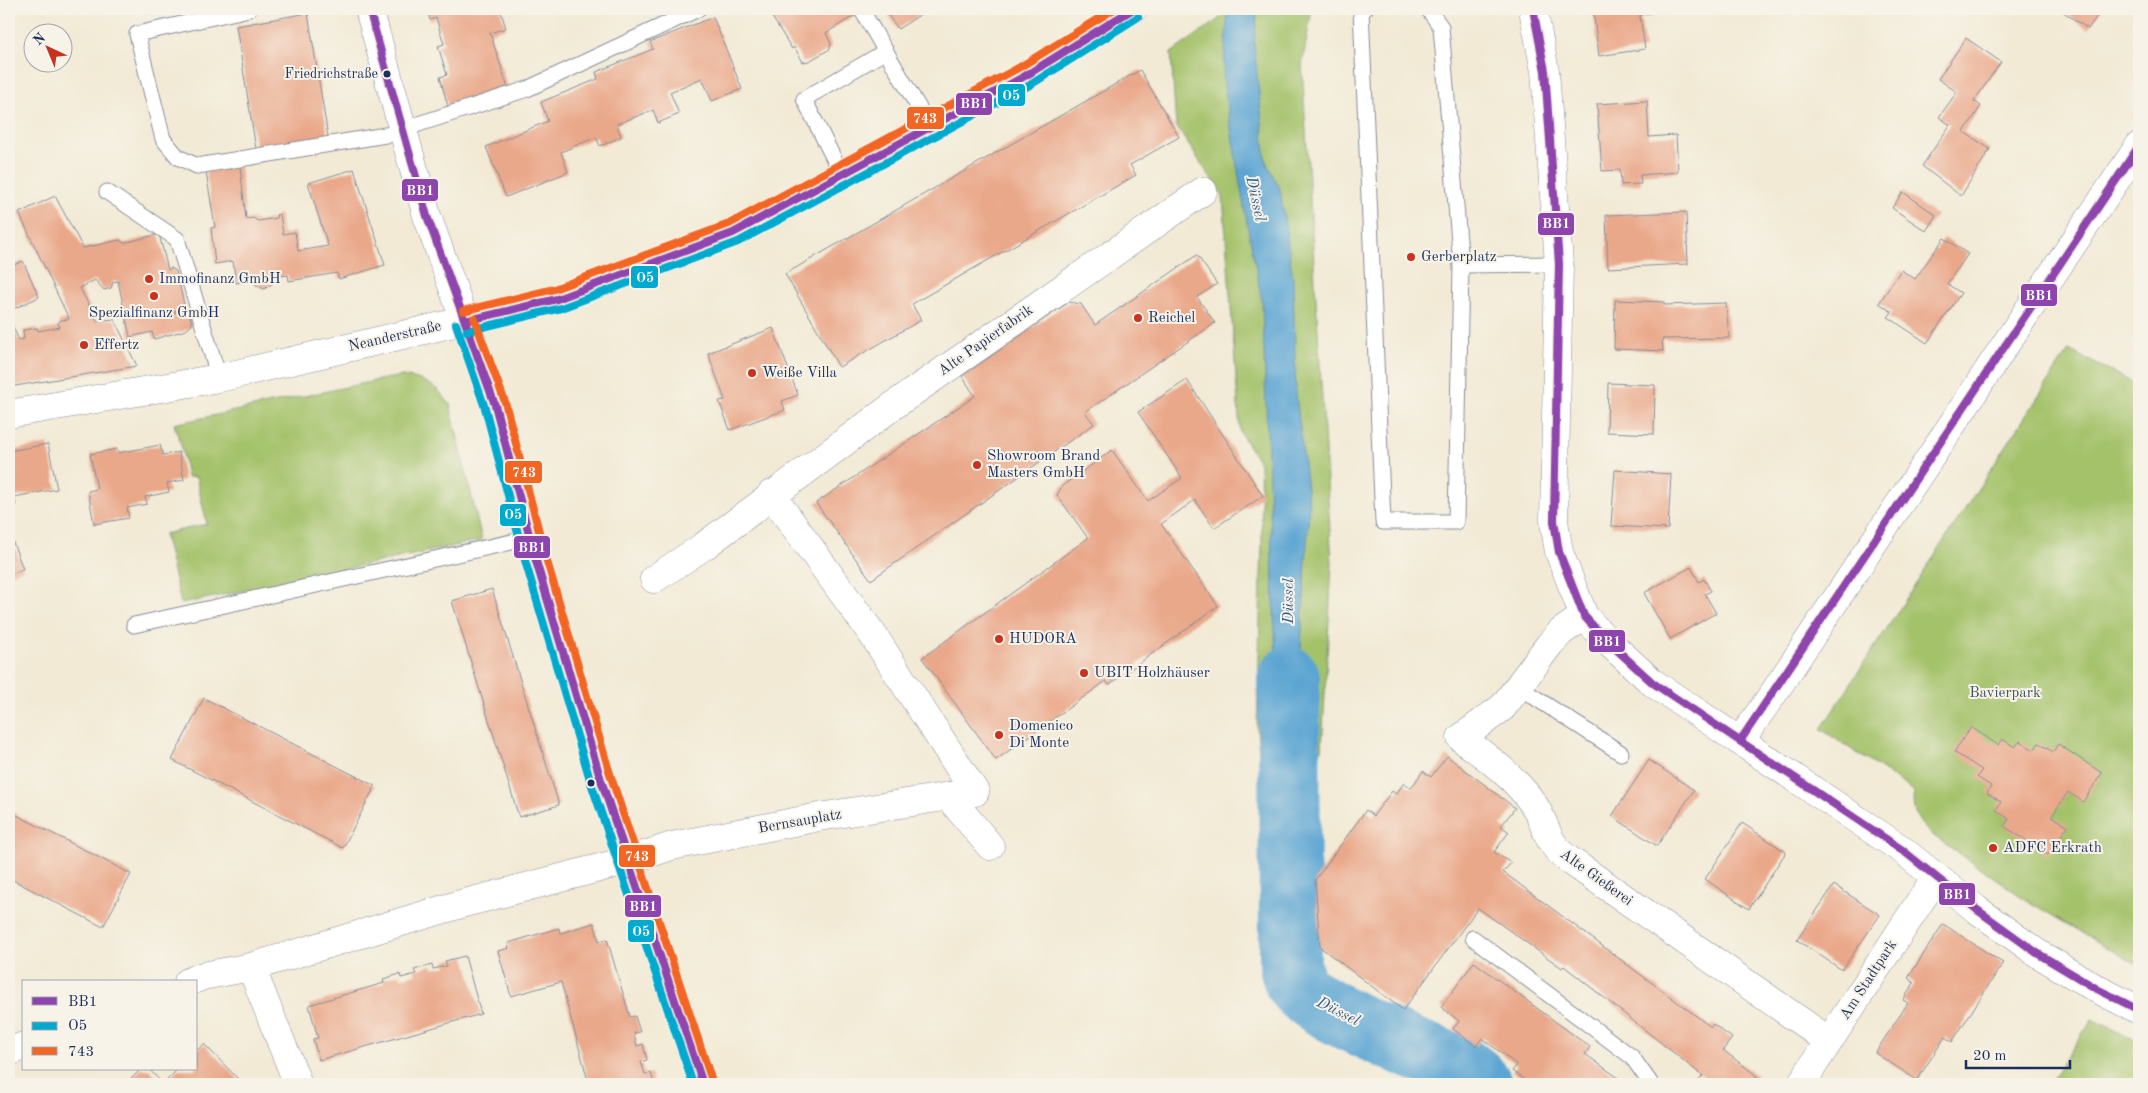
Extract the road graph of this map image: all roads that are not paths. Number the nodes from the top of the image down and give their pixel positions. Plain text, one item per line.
1 (248, 9) edge
2 (369, 9) edge
3 (698, 9) edge
4 (861, 9) edge
5 (1133, 9) edge
6 (1365, 9) edge
7 (1428, 9) edge
8 (1533, 9) edge
9 (886, 51) junction
10 (930, 127) junction
11 (404, 131) junction
12 (2139, 146) edge
13 (842, 175) junction
14 (1203, 191) dead end
15 (107, 192) dead end
16 (1559, 264) junction
17 (1461, 265) junction
18 (465, 321) junction
19 (219, 378) junction
20 (9, 414) edge
21 (771, 494) junction
22 (530, 538) junction
23 (654, 579) dead end
24 (1584, 616) junction
25 (134, 625) dead end
26 (1517, 686) junction
27 (1740, 741) junction
28 (1621, 753) dead end
29 (948, 796) junction
30 (990, 846) dead end
31 (626, 861) junction
32 (1936, 877) junction
33 (1473, 938) dead end
34 (251, 967) junction
35 (193, 980) edge
36 (2139, 1010) edge
37 (1829, 1041) junction
38 (22, 1047) edge
39 (9, 1052) edge
40 (298, 1084) edge
41 (703, 1084) edge
42 (1650, 1084) edge
43 (1801, 1084) edge

1 - 11 lane
2 - 11 street
3 - 11 lane
4 - 9 lane
5 - 10 street, Neanderstraße
6 - 17 lane
7 - 17 lane
8 - 16 street
9 - 10 lane
9 - 13 lane
10 - 13 street, Neanderstraße
11 - 18 street
12 - 27 street
13 - 18 street, Neanderstraße
14 - 21 street, Alte Papierfabrik
15 - 19 lane
16 - 17 lane
16 - 24 street
18 - 19 street, Neanderstraße
18 - 22 street
19 - 20 street, Neanderstraße
21 - 23 street, Alte Papierfabrik
21 - 29 street, Bernsauplatz
22 - 25 lane
22 - 31 street
24 - 26 street, Alte Gießerei
24 - 27 street
26 - 28 lane
26 - 37 street, Alte Gießerei
27 - 32 street
29 - 30 street
29 - 31 street, Bernsauplatz
31 - 34 street, Bernsauplatz
31 - 41 street
32 - 36 street
32 - 37 street, Am Stadtpark
33 - 42 lane
34 - 35 street, Bernsauplatz
34 - 40 street
37 - 43 street, Am Stadtpark
38 - 39 street

